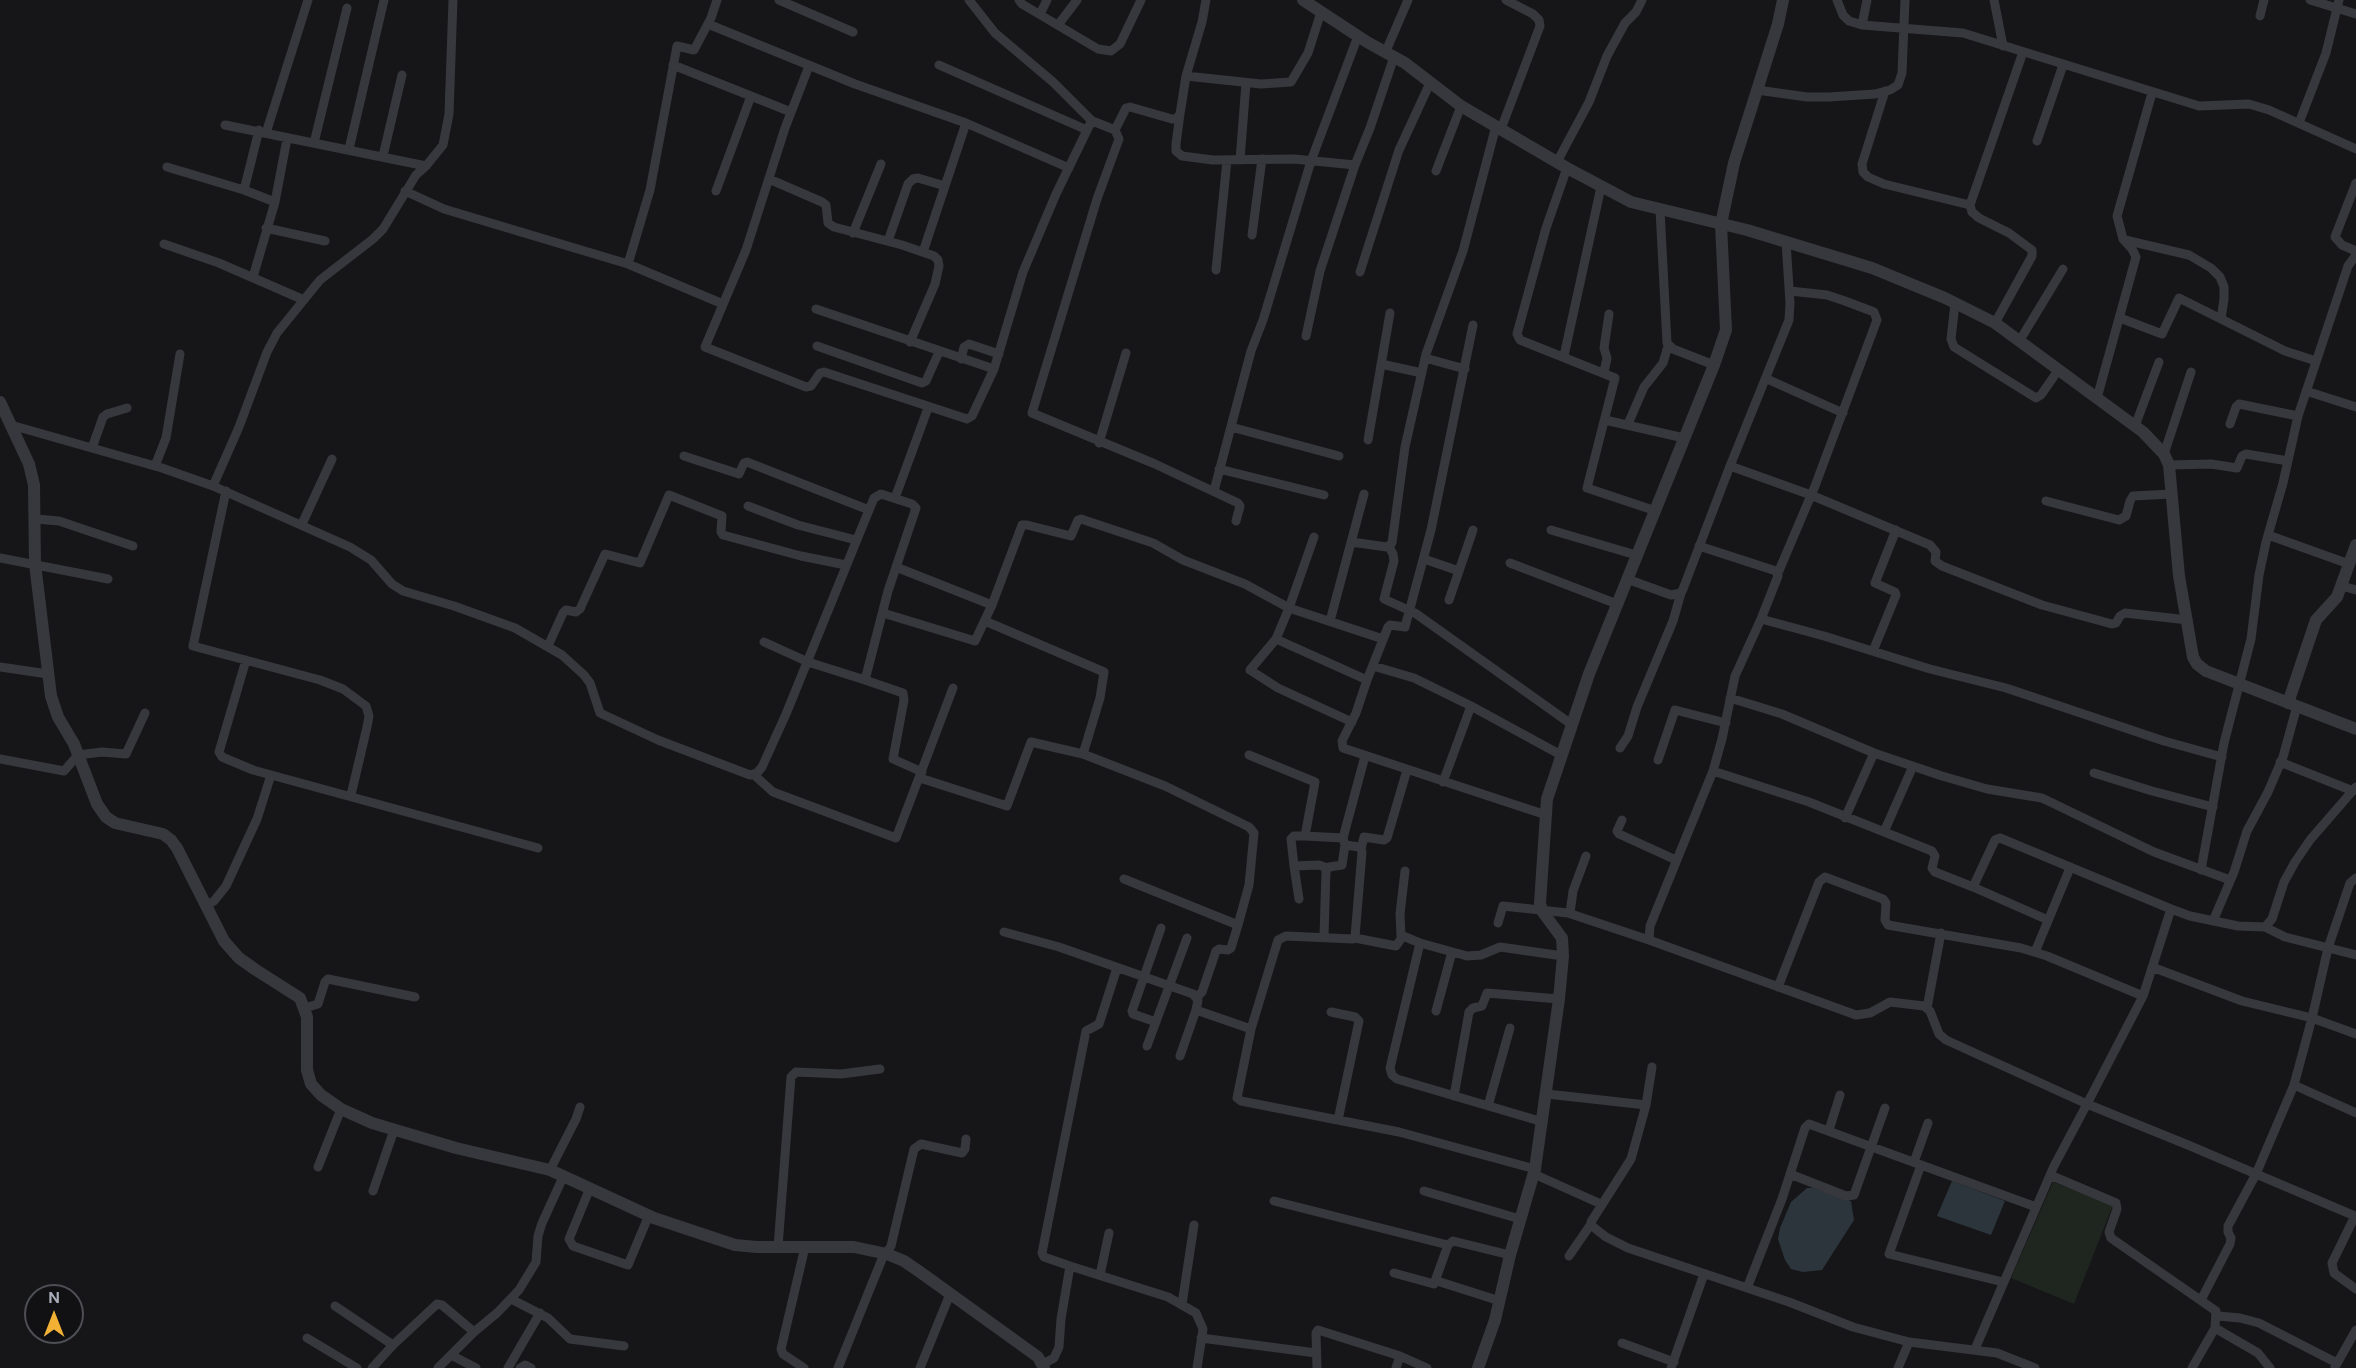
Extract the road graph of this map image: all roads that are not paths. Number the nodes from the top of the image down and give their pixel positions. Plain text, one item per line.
1 (308, 0) edge
2 (384, 0) edge
3 (453, 0) edge
4 (717, 0) edge
5 (779, 0) edge
6 (969, 0) edge
7 (1019, 0) edge
8 (1047, 0) edge
9 (1077, 0) edge
10 (1141, 0) edge
11 (1206, 0) edge
12 (1408, 0) edge
13 (1506, 0) edge
14 (1642, 0) edge
15 (1783, 0) edge
16 (1837, 0) edge
17 (1867, 0) edge
18 (1905, 0) edge
19 (1994, 0) edge
20 (2264, 0) edge
21 (2310, 0) edge
22 (1305, 1) edge
23 (2338, 4) edge
24 (347, 8) dead end
25 (1321, 12) junction
26 (2356, 14) edge
27 (1040, 15) junction
28 (2260, 16) dead end
29 (708, 24) junction
30 (1058, 25) junction
31 (1862, 25) junction
32 (1903, 27) junction
33 (853, 32) dead end
34 (1358, 36) junction
35 (2003, 46) junction
36 (2023, 52) junction
37 (1390, 54) junction
38 (939, 64) dead end
39 (673, 65) junction
40 (2063, 65) junction
41 (808, 66) junction
42 (402, 75) dead end
43 (1186, 76) junction
44 (1246, 83) junction
45 (1430, 83) junction
46 (1757, 90) junction
47 (1885, 91) junction
48 (2152, 93) junction
49 (751, 96) junction
50 (1461, 106) junction
51 (791, 112) junction
52 (1180, 114) junction
53 (1093, 122) junction
54 (966, 123) junction
55 (2299, 123) junction
56 (225, 125) dead end
57 (1498, 128) junction
58 (1087, 130) junction
59 (1115, 130) junction
60 (263, 132) junction
61 (287, 139) junction
62 (2037, 141) dead end
63 (314, 143) junction
64 (349, 149) junction
65 (2356, 149) edge
66 (383, 156) junction
67 (1262, 159) junction
68 (1227, 160) junction
69 (1240, 160) junction
70 (1311, 160) junction
71 (881, 164) dead end
72 (1354, 165) junction
73 (1562, 165) junction
74 (426, 166) junction
75 (167, 167) dead end
76 (1069, 168) junction
77 (1436, 171) dead end
78 (769, 179) junction
79 (2356, 183) edge
80 (945, 186) junction
81 (1601, 187) junction
82 (244, 190) junction
83 (405, 191) junction
84 (716, 191) dead end
85 (275, 202) junction
86 (1970, 205) junction
87 (1664, 211) junction
88 (1721, 224) junction
89 (266, 228) junction
90 (853, 233) junction
91 (1252, 235) dead end
92 (2123, 239) junction
93 (325, 241) dead end
94 (888, 241) junction
95 (1786, 242) junction
96 (164, 244) dead end
97 (923, 252) junction
98 (2356, 253) edge
99 (628, 264) junction
100 (2063, 269) dead end
101 (1216, 270) dead end
102 (1360, 272) dead end
103 (253, 277) junction
104 (1790, 291) junction
105 (304, 300) junction
106 (723, 304) junction
107 (1955, 304) junction
108 (816, 309) dead end
109 (1390, 313) dead end
110 (1609, 314) dead end
111 (2120, 318) junction
112 (2221, 319) junction
113 (1995, 323) junction
114 (1473, 326) dead end
115 (1306, 336) dead end
116 (2019, 340) junction
117 (910, 342) junction
118 (817, 346) dead end
119 (1668, 346) junction
120 (939, 352) junction
121 (1126, 353) dead end
122 (180, 354) dead end
123 (999, 354) junction
124 (1564, 357) junction
125 (1425, 358) junction
126 (961, 359) junction
127 (2159, 362) dead end
128 (2316, 362) junction
129 (1382, 364) junction
130 (1714, 365) junction
131 (994, 369) junction
132 (1465, 369) junction
133 (2059, 369) junction
134 (1604, 372) junction
135 (2191, 372) dead end
136 (1422, 373) junction
137 (1767, 379) junction
138 (2306, 391) junction
139 (2097, 398) junction
140 (0, 402) edge
141 (2356, 407) edge
142 (127, 408) dead end
143 (928, 408) junction
144 (1843, 413) junction
145 (2298, 416) junction
146 (1605, 420) junction
147 (1628, 424) junction
148 (2230, 424) dead end
149 (11, 425) junction
150 (2135, 426) junction
151 (1231, 428) junction
152 (1684, 438) junction
153 (1368, 440) dead end
154 (1099, 443) junction
155 (92, 448) junction
156 (684, 456) dead end
157 (1339, 456) dead end
158 (332, 459) dead end
159 (2167, 460) junction
160 (2288, 461) junction
161 (155, 466) junction
162 (1730, 466) junction
163 (1219, 469) junction
164 (213, 486) junction
165 (226, 491) junction
166 (1214, 491) junction
167 (1364, 494) dead end
168 (2171, 494) junction
169 (1324, 495) dead end
170 (1811, 495) junction
171 (895, 498) junction
172 (2046, 501) dead end
173 (748, 506) dead end
174 (869, 510) junction
175 (1656, 511) junction
176 (36, 519) junction
177 (1236, 521) dead end
178 (302, 524) junction
179 (1473, 530) dead end
180 (1551, 530) dead end
181 (1896, 530) junction
182 (2268, 535) junction
183 (1314, 537) dead end
184 (856, 540) junction
185 (1351, 542) junction
186 (133, 546) dead end
187 (1699, 546) junction
188 (1389, 547) junction
189 (2355, 549) edge
190 (1636, 555) junction
191 (0, 558) edge
192 (1424, 559) junction
193 (1510, 563) dead end
194 (35, 564) junction
195 (2349, 564) junction
196 (846, 565) junction
197 (896, 567) junction
198 (1459, 571) junction
199 (1778, 573) junction
200 (108, 579) dead end
201 (1627, 579) junction
202 (2342, 586) junction
203 (2356, 590) edge
204 (1681, 593) junction
205 (1449, 600) dead end
206 (1617, 604) junction
207 (992, 605) junction
208 (1289, 608) junction
209 (1411, 610) junction
210 (883, 613) junction
211 (1761, 619) junction
212 (2188, 620) junction
213 (985, 621) junction
214 (1330, 621) junction
215 (1276, 639) junction
216 (1383, 639) junction
217 (764, 642) dead end
218 (548, 646) junction
219 (1873, 651) junction
220 (246, 660) junction
221 (808, 662) junction
222 (1373, 666) junction
223 (0, 667) edge
224 (48, 674) junction
225 (865, 680) junction
226 (1367, 680) junction
227 (2239, 684) junction
228 (953, 688) dead end
229 (1730, 698) junction
230 (2293, 705) junction
231 (1471, 706) junction
232 (145, 713) dead end
233 (1352, 722) junction
234 (1726, 723) junction
235 (1571, 724) junction
236 (2356, 729) edge
237 (1620, 748) dead end
238 (1874, 753) junction
239 (1083, 754) junction
240 (78, 755) junction
241 (1249, 755) dead end
242 (1561, 755) junction
243 (1365, 756) junction
244 (2222, 757) junction
245 (0, 759) edge
246 (1658, 760) dead end
247 (2280, 762) junction
248 (1913, 766) junction
249 (1407, 770) junction
250 (1713, 771) junction
251 (2094, 773) dead end
252 (753, 774) junction
253 (272, 775) junction
254 (921, 775) junction
255 (1443, 782) junction
256 (2354, 789) edge
257 (351, 795) junction
258 (2213, 807) junction
259 (1545, 815) junction
260 (1845, 818) junction
261 (1622, 820) dead end
262 (1884, 832) junction
263 (1305, 836) junction
264 (1344, 841) junction
265 (538, 848) dead end
266 (1361, 849) junction
267 (1586, 856) dead end
268 (1676, 860) junction
269 (1294, 866) junction
270 (1327, 868) junction
271 (2070, 868) junction
272 (2201, 870) junction
273 (1406, 871) dead end
274 (2356, 878) edge
275 (1124, 879) dead end
276 (2230, 880) junction
277 (1973, 887) junction
278 (1299, 899) dead end
279 (206, 906) junction
280 (2170, 909) junction
281 (1545, 911) junction
282 (1569, 913) junction
283 (2048, 920) junction
284 (2213, 921) junction
285 (1498, 922) dead end
286 (1238, 925) junction
287 (2265, 927) junction
288 (1161, 928) dead end
289 (1004, 932) dead end
290 (1941, 933) junction
291 (1324, 936) junction
292 (1401, 936) junction
293 (1187, 938) dead end
294 (1355, 938) junction
295 (1649, 940) junction
296 (1420, 943) junction
297 (2328, 948) junction
298 (1452, 952) junction
299 (2035, 952) junction
300 (2356, 955) edge
301 (1563, 956) junction
302 (2152, 967) junction
303 (1117, 968) junction
304 (1142, 977) junction
305 (1168, 986) junction
306 (1778, 987) junction
307 (2143, 996) junction
308 (415, 998) dead end
309 (1197, 998) junction
310 (1558, 999) junction
311 (305, 1008) junction
312 (1927, 1008) junction
313 (1196, 1010) junction
314 (1436, 1011) dead end
315 (1331, 1012) dead end
316 (2312, 1018) junction
317 (1156, 1022) junction
318 (1510, 1028) dead end
319 (1251, 1029) junction
320 (2356, 1034) edge
321 (1147, 1046) dead end
322 (1180, 1056) dead end
323 (1652, 1067) dead end
324 (880, 1069) dead end
325 (2294, 1085) junction
326 (1547, 1094) junction
327 (1840, 1095) dead end
328 (1454, 1096) junction
329 (2086, 1104) junction
330 (1646, 1105) junction
331 (580, 1107) dead end
332 (1488, 1107) junction
333 (1885, 1108) dead end
334 (341, 1109) junction
335 (2356, 1113) edge
336 (1338, 1120) junction
337 (1543, 1122) junction
338 (1928, 1123) dead end
339 (394, 1130) junction
340 (1829, 1130) junction
341 (966, 1139) dead end
342 (1873, 1147) junction
343 (1918, 1164) junction
344 (318, 1167) dead end
345 (2054, 1167) junction
346 (550, 1170) junction
347 (1534, 1172) junction
348 (1790, 1174) junction
349 (2256, 1174) junction
350 (564, 1175) junction
351 (590, 1188) junction
352 (373, 1191) dead end
353 (1424, 1191) dead end
354 (1274, 1201) dead end
355 (1601, 1204) junction
356 (2036, 1208) junction
357 (649, 1215) junction
358 (2356, 1217) edge
359 (1520, 1218) junction
360 (1591, 1224) junction
361 (1194, 1225) dead end
362 (1109, 1233) dead end
363 (1448, 1245) junction
364 (778, 1247) junction
365 (804, 1247) junction
366 (887, 1254) junction
367 (1510, 1256) junction
368 (1569, 1256) dead end
369 (1070, 1266) junction
370 (1394, 1273) dead end
371 (1704, 1274) junction
372 (1100, 1275) junction
373 (1437, 1281) junction
374 (2003, 1282) junction
375 (1747, 1288) junction
376 (2356, 1289) edge
377 (950, 1294) junction
378 (511, 1299) junction
379 (2201, 1300) junction
380 (1500, 1301) junction
381 (1182, 1304) junction
382 (335, 1306) dead end
383 (540, 1313) junction
384 (2218, 1316) junction
385 (2215, 1328) junction
386 (2356, 1330) edge
387 (474, 1332) junction
388 (307, 1338) dead end
389 (1201, 1338) junction
390 (1622, 1342) dead end
391 (1909, 1342) junction
392 (393, 1345) junction
393 (624, 1346) dead end
394 (1975, 1349) junction
395 (1316, 1353) junction
396 (451, 1355) junction
397 (1400, 1356) junction
398 (1673, 1365) edge
399 (1043, 1366) edge
400 (2336, 1366) edge
401 (357, 1368) edge
402 (372, 1368) edge
403 (438, 1368) edge
404 (476, 1368) edge
405 (508, 1368) edge
406 (520, 1368) edge
407 (531, 1368) edge
408 (804, 1368) edge
409 (838, 1368) edge
410 (920, 1368) edge
411 (1197, 1368) edge
412 (1317, 1368) edge
413 (1396, 1368) edge
414 (1427, 1368) edge
415 (1478, 1368) edge
416 (1898, 1368) edge
417 (2035, 1368) edge
418 (2192, 1368) edge
419 (2270, 1368) edge

1 - 60 street
2 - 64 street
3 - 74 street
4 - 29 street
5 - 33 street
6 - 53 street
7 - 27 street
8 - 27 street
9 - 30 street
10 - 30 street
11 - 43 street
12 - 37 street
13 - 57 street
14 - 73 street
15 - 46 street
16 - 31 street
17 - 31 street
18 - 32 street
19 - 35 street
20 - 28 street
21 - 23 street
22 - 25 street
23 - 26 street
23 - 55 street
24 - 63 street
25 - 34 street
25 - 44 street
27 - 30 street
29 - 39 street
29 - 41 street
31 - 32 street
32 - 35 street
32 - 47 street
34 - 37 street
34 - 70 street
35 - 36 street
36 - 40 street
36 - 86 street
37 - 45 street
37 - 72 street
38 - 58 street
39 - 49 street
39 - 99 street
40 - 48 street
40 - 62 street
41 - 51 street
41 - 54 street
42 - 66 street
43 - 44 street
43 - 52 street
44 - 69 street
45 - 50 street
45 - 102 street
46 - 47 street
46 - 88 street
47 - 86 street
48 - 55 street
48 - 92 street
49 - 51 street
49 - 84 street
50 - 57 street
50 - 77 street
51 - 78 street
52 - 59 street
52 - 68 street
53 - 58 street
53 - 59 street
54 - 76 street
54 - 80 street
55 - 65 street
56 - 60 street
57 - 73 street
57 - 125 street
58 - 76 street
59 - 154 street
60 - 61 street
60 - 82 street
61 - 63 street
61 - 85 street
63 - 64 street
64 - 66 street
66 - 74 street
67 - 69 street
67 - 70 street
67 - 91 street
68 - 69 street
68 - 101 street
70 - 72 street
70 - 151 street
71 - 90 street
72 - 115 street
73 - 81 street
73 - 124 street
74 - 83 street
75 - 82 street
76 - 123 street
78 - 90 street
78 - 106 street
79 - 98 street
80 - 94 street
80 - 97 street
81 - 87 street
81 - 124 street
82 - 85 street
83 - 99 street
83 - 105 street
85 - 89 street
86 - 113 street
87 - 88 street
87 - 119 street
88 - 95 street
88 - 130 street
89 - 93 street
89 - 103 street
90 - 94 street
92 - 111 street
92 - 112 street
94 - 97 street
95 - 104 street
95 - 107 street
96 - 103 street
97 - 117 street
98 - 128 street
99 - 106 street
100 - 116 street
103 - 105 street
104 - 137 street
104 - 144 street
105 - 164 street
106 - 143 street
107 - 113 street
107 - 133 street
108 - 117 street
109 - 129 street
110 - 134 street
111 - 112 street
111 - 139 street
112 - 128 street
113 - 116 street
114 - 132 street
116 - 133 street
117 - 120 street
118 - 120 street
119 - 130 street
119 - 147 street
120 - 126 street
121 - 154 street
122 - 161 street
123 - 126 street
123 - 131 street
124 - 134 street
125 - 132 street
125 - 136 street
126 - 131 street
127 - 150 street
128 - 138 street
129 - 136 street
129 - 153 street
130 - 152 street
131 - 143 street
132 - 192 street
133 - 139 street
134 - 146 street
135 - 159 street
136 - 188 street
137 - 144 street
137 - 162 street
138 - 141 street
138 - 145 street
139 - 150 street
140 - 149 street
142 - 155 street
143 - 171 street
144 - 170 street
145 - 148 street
145 - 160 street
146 - 147 street
146 - 175 street
147 - 152 street
149 - 155 street
149 - 176 street
150 - 159 street
151 - 157 street
151 - 163 street
152 - 175 street
154 - 166 street
155 - 161 street
156 - 174 street
158 - 178 street
159 - 160 street
159 - 168 street
160 - 182 street
161 - 164 street
162 - 170 street
162 - 187 street
163 - 166 street
163 - 169 street
164 - 165 street
165 - 178 street
165 - 220 street
166 - 177 street
167 - 185 street
168 - 172 street
168 - 212 street
170 - 181 street
170 - 199 street
171 - 174 street
171 - 197 street
173 - 184 street
174 - 184 street
175 - 190 street
176 - 186 street
176 - 194 street
178 - 218 street
179 - 198 street
180 - 190 street
181 - 212 street
181 - 219 street
182 - 195 street
182 - 227 street
183 - 208 street
184 - 196 street
185 - 188 street
185 - 214 street
187 - 199 street
187 - 204 street
188 - 209 street
189 - 195 street
190 - 201 street
191 - 194 street
192 - 198 street
192 - 209 street
193 - 206 street
194 - 200 street
194 - 224 street
195 - 202 street
196 - 218 street
196 - 221 street
197 - 207 street
197 - 210 street
198 - 205 street
199 - 211 street
201 - 204 street
201 - 206 street
202 - 203 street
202 - 230 street
204 - 237 street
206 - 235 street
207 - 208 street
207 - 213 street
208 - 214 street
208 - 215 street
209 - 216 street
209 - 235 street
210 - 213 street
210 - 225 street
211 - 219 street
211 - 229 street
212 - 227 street
213 - 239 street
214 - 216 street
215 - 226 street
215 - 233 street
216 - 222 street
217 - 221 street
218 - 252 street
219 - 244 street
220 - 253 street
220 - 257 street
221 - 225 street
221 - 252 street
222 - 226 street
222 - 231 street
223 - 224 street
224 - 240 street
225 - 254 street
226 - 233 street
227 - 230 street
227 - 244 street
228 - 254 street
229 - 234 street
229 - 238 street
230 - 236 street
230 - 247 street
231 - 242 street
231 - 255 street
232 - 240 street
233 - 243 street
234 - 246 street
234 - 250 street
235 - 242 street
238 - 248 street
238 - 260 street
239 - 254 street
239 - 286 street
240 - 245 street
240 - 279 street
241 - 263 street
242 - 259 street
243 - 249 street
243 - 264 street
244 - 258 street
247 - 256 street
247 - 276 street
248 - 262 street
248 - 272 street
249 - 255 street
249 - 266 street
250 - 260 street
250 - 268 street
251 - 258 street
252 - 254 street
253 - 257 street
253 - 279 street
255 - 259 street
256 - 287 street
257 - 265 street
258 - 272 street
259 - 281 street
260 - 262 street
261 - 268 street
262 - 277 street
263 - 264 street
263 - 269 street
264 - 266 street
264 - 270 street
266 - 294 street
267 - 282 street
268 - 295 street
269 - 270 street
269 - 278 street
270 - 291 street
271 - 277 street
271 - 280 street
271 - 283 street
272 - 276 street
273 - 292 street
274 - 297 street
275 - 286 street
276 - 284 street
277 - 283 street
279 - 311 street
280 - 284 street
280 - 302 street
281 - 282 street
281 - 285 street
281 - 301 street
282 - 295 street
283 - 299 street
284 - 287 street
286 - 309 street
287 - 297 street
288 - 304 street
289 - 303 street
290 - 299 street
290 - 306 street
290 - 312 street
291 - 294 street
291 - 319 street
292 - 294 street
292 - 296 street
293 - 305 street
295 - 306 street
296 - 298 street
296 - 328 street
297 - 300 street
297 - 316 street
298 - 301 street
298 - 314 street
299 - 307 street
301 - 310 street
302 - 307 street
302 - 316 street
303 - 304 street
303 - 369 street
304 - 305 street
304 - 317 street
305 - 309 street
305 - 317 street
306 - 312 street
307 - 329 street
308 - 311 street
309 - 313 street
310 - 326 street
310 - 328 street
311 - 334 street
312 - 329 street
313 - 319 street
313 - 322 street
315 - 336 street
316 - 320 street
316 - 325 street
317 - 321 street
318 - 332 street
319 - 336 street
323 - 330 street
324 - 364 street
325 - 335 street
325 - 349 street
326 - 330 street
326 - 337 street
327 - 340 street
328 - 332 street
329 - 345 street
329 - 349 street
330 - 355 street
331 - 346 street
332 - 337 street
333 - 342 street
334 - 339 street
334 - 344 street
336 - 347 street
337 - 347 street
338 - 343 street
339 - 346 street
339 - 352 street
340 - 342 street
340 - 348 street
341 - 366 street
342 - 343 street
342 - 348 street
343 - 356 street
343 - 374 street
345 - 356 street
345 - 379 street
346 - 350 street
347 - 355 street
347 - 359 street
348 - 375 street
349 - 358 street
349 - 379 street
350 - 351 street
350 - 378 street
351 - 357 street
351 - 357 street
353 - 359 street
354 - 363 street
355 - 360 street
356 - 374 street
357 - 364 street
358 - 376 street
359 - 367 street
360 - 368 street
360 - 371 street
361 - 381 street
362 - 372 street
363 - 367 street
363 - 373 street
364 - 365 street
365 - 366 street
365 - 408 street
366 - 377 street
366 - 409 street
367 - 380 street
369 - 372 street
369 - 399 street
370 - 373 street
371 - 375 street
371 - 398 street
372 - 381 street
373 - 380 street
374 - 394 street
375 - 391 street
377 - 399 street
377 - 410 street
378 - 383 street
378 - 387 street
379 - 384 street
380 - 415 street
381 - 389 street
382 - 392 street
383 - 393 street
383 - 405 street
384 - 385 street
384 - 400 street
385 - 418 street
385 - 419 street
386 - 400 street
387 - 392 street
387 - 396 street
388 - 401 street
389 - 395 street
389 - 411 street
390 - 398 street
391 - 394 street
391 - 416 street
392 - 402 street
394 - 417 street
395 - 397 street
395 - 412 street
396 - 403 street
396 - 404 street
397 - 413 street
397 - 414 street
406 - 407 street

